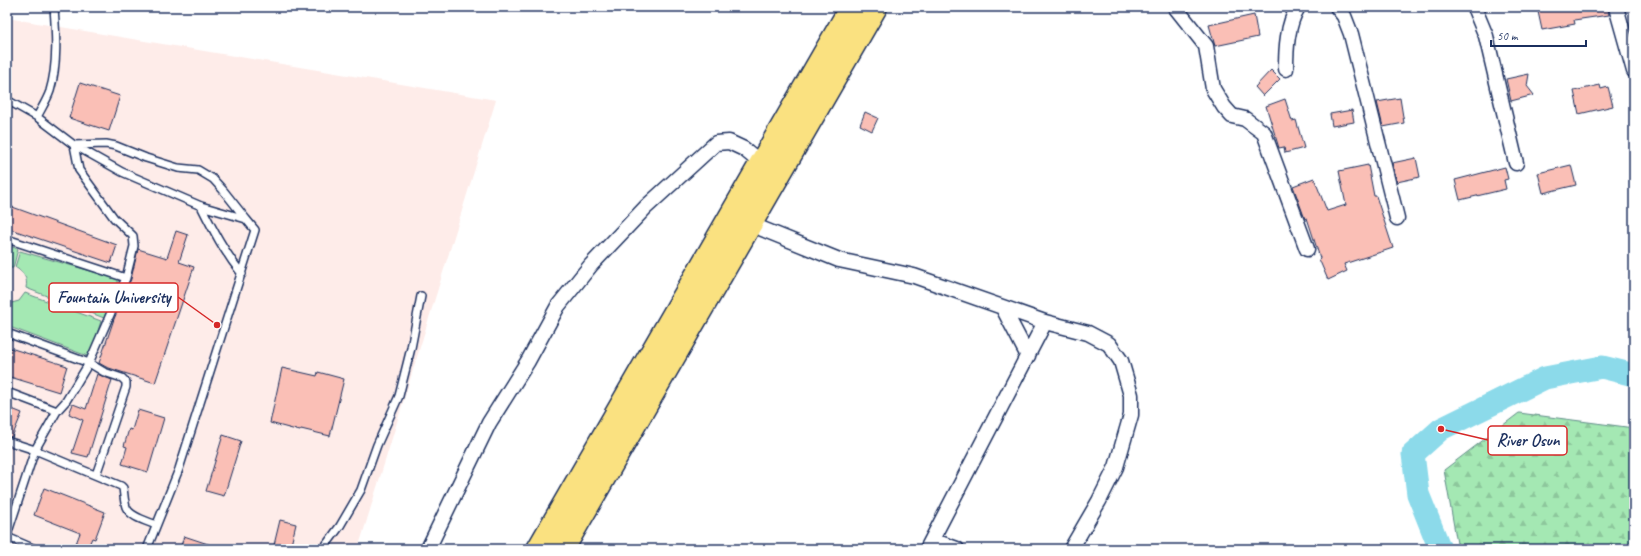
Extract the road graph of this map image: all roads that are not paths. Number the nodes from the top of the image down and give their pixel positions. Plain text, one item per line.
1 (54, 7) edge
2 (851, 7) edge
3 (876, 7) edge
4 (1175, 7) edge
5 (1298, 7) edge
6 (1338, 7) edge
7 (1474, 7) edge
8 (1616, 7) edge
9 (1286, 70) dead end
10 (1634, 71) edge
11 (7, 100) edge
12 (37, 117) junction
13 (74, 145) junction
14 (761, 162) junction
15 (1516, 163) dead end
16 (201, 206) junction
17 (246, 218) junction
18 (1397, 218) dead end
19 (750, 224) junction
20 (7, 239) edge
21 (1307, 249) dead end
22 (242, 274) junction
23 (126, 278) junction
24 (421, 296) dead end
25 (1003, 308) junction
26 (1044, 322) junction
27 (7, 333) edge
28 (1028, 356) junction
29 (89, 363) junction
30 (7, 392) edge
31 (57, 411) junction
32 (7, 441) edge
33 (35, 450) junction
34 (96, 475) junction
35 (156, 525) junction
36 (7, 536) edge
37 (929, 544) edge
38 (430, 548) edge
39 (35, 549) edge
40 (147, 549) edge
41 (322, 549) edge
42 (538, 549) edge
43 (563, 549) edge
44 (957, 549) edge
45 (1070, 549) edge

1 - 12 lane
2 - 14 highway
3 - 19 highway
4 - 21 street
5 - 9 street
6 - 18 street
7 - 15 street
8 - 10 street
11 - 12 lane
12 - 13 lane
13 - 16 lane
13 - 17 lane
13 - 23 lane
14 - 38 street
14 - 42 highway
16 - 17 lane
16 - 22 lane
17 - 22 lane
19 - 25 street
19 - 43 highway
20 - 23 lane
22 - 35 lane
23 - 29 lane
24 - 41 lane
25 - 26 street
25 - 28 street
26 - 28 street
26 - 45 street
27 - 29 lane
28 - 37 street
29 - 31 lane
29 - 34 lane
30 - 31 lane
31 - 33 lane
32 - 33 lane
33 - 34 lane
33 - 36 lane
34 - 35 lane
35 - 40 lane
36 - 39 lane
37 - 44 street

